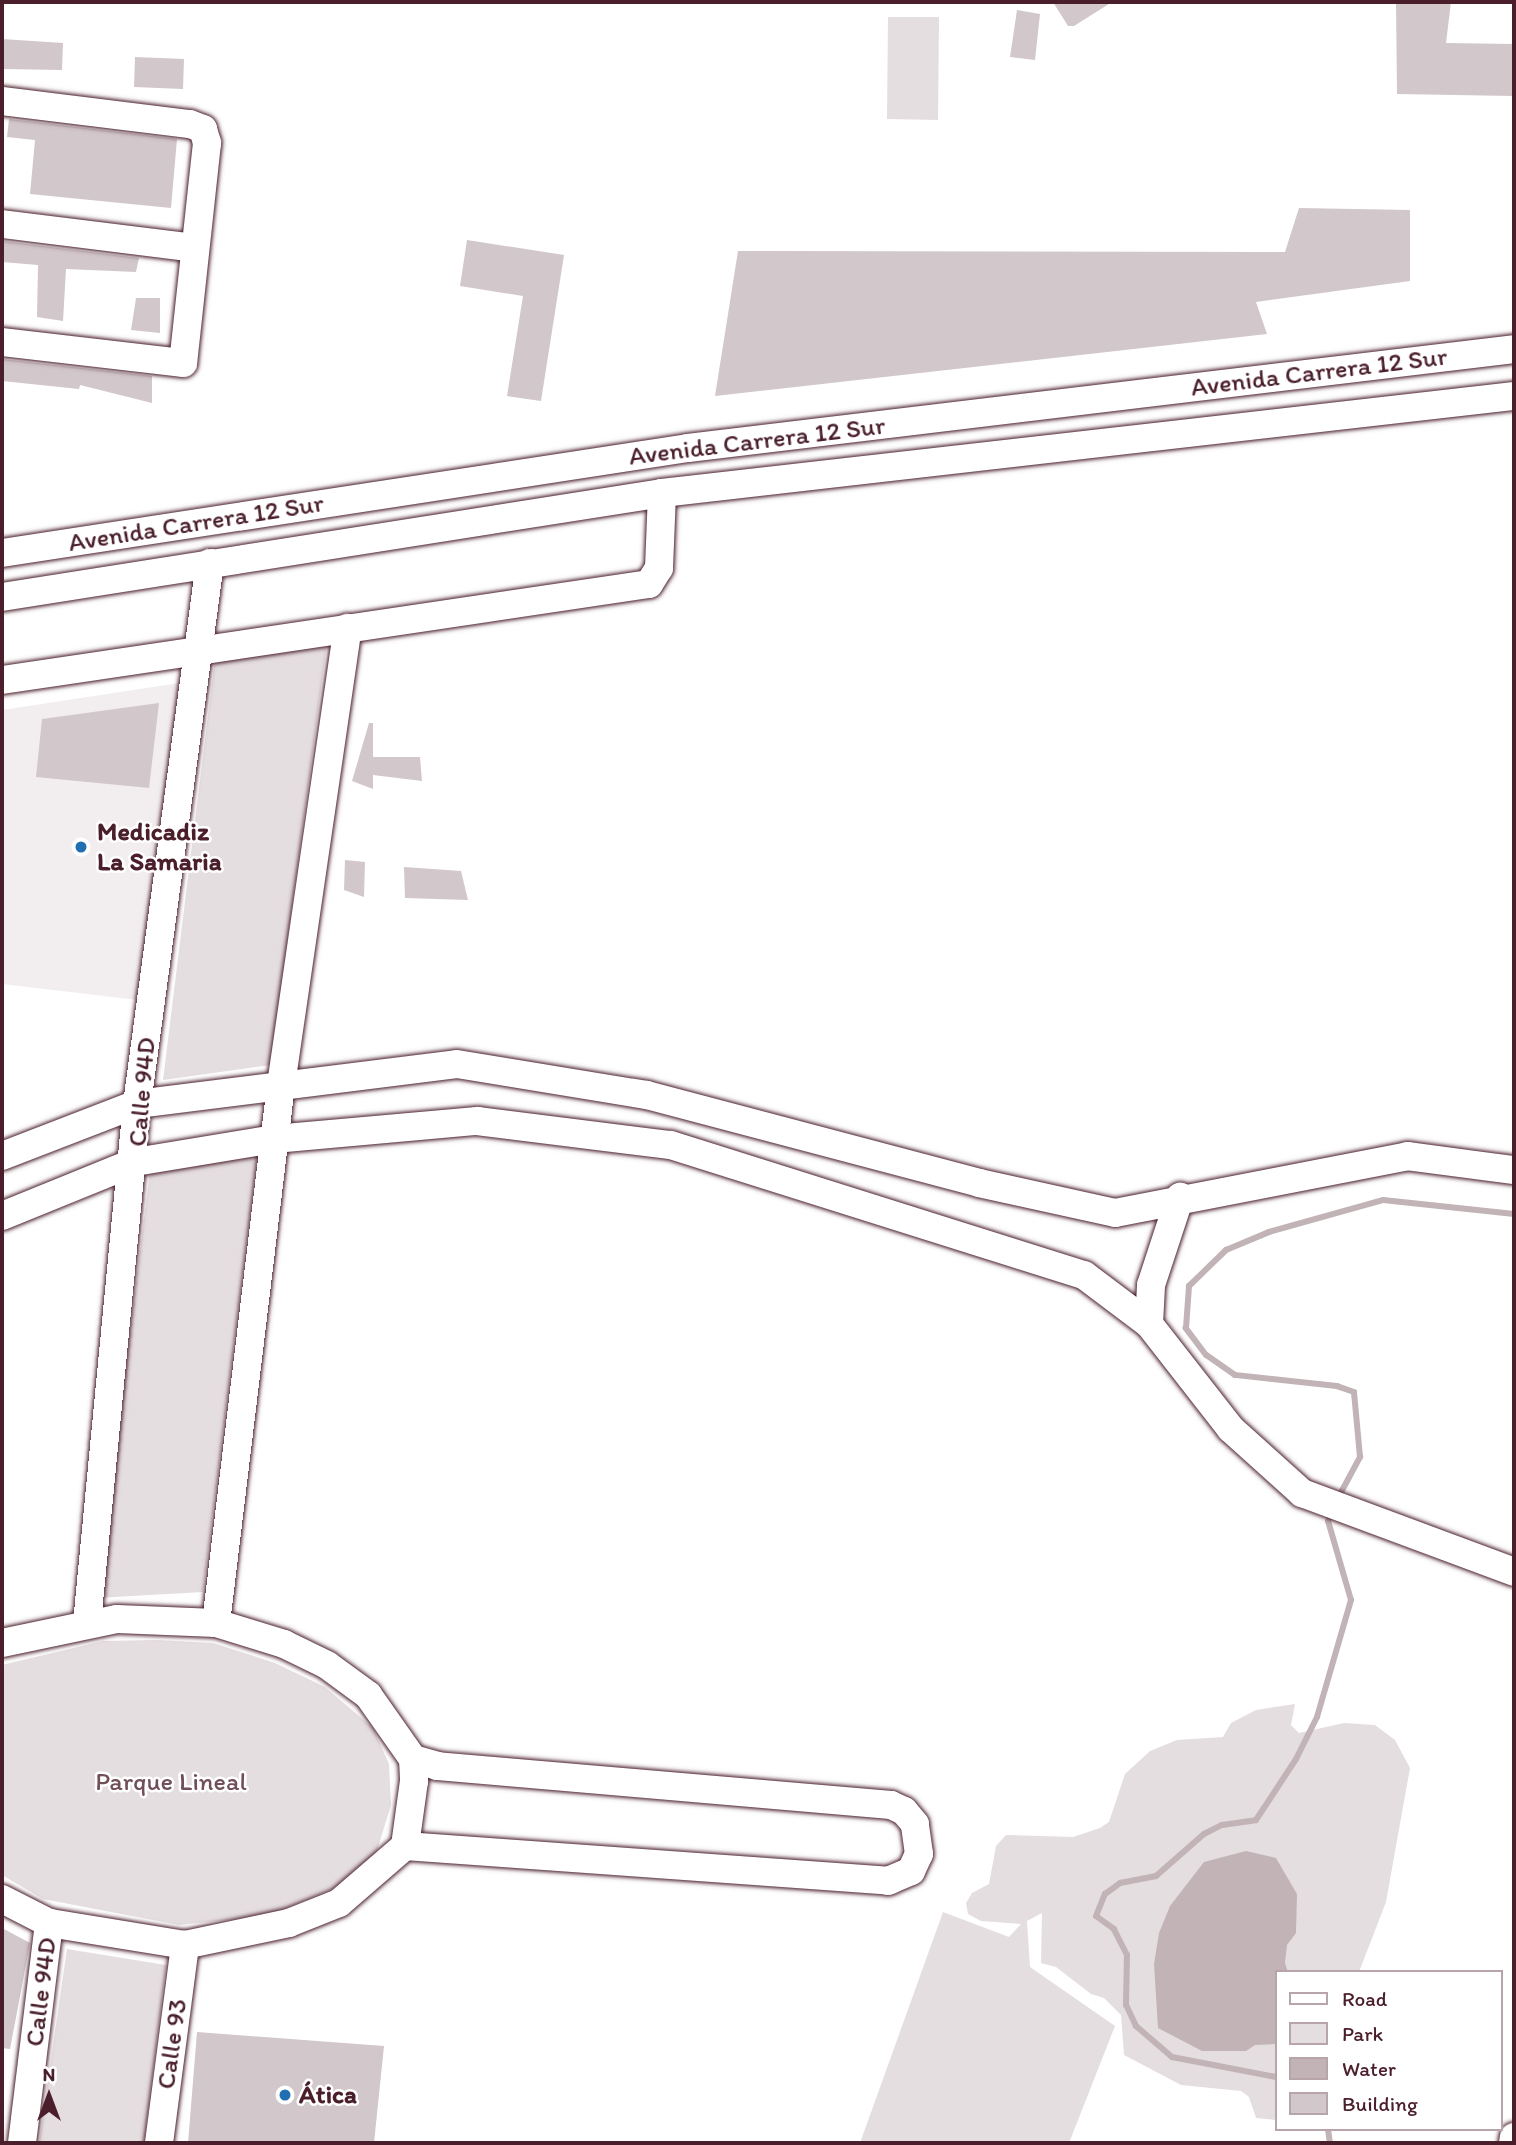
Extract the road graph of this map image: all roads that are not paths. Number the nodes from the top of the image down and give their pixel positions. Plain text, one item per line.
1 (2, 101) edge
2 (2, 224) edge
3 (195, 248) junction
4 (2, 342) edge
5 (1514, 349) edge
6 (1514, 396) edge
7 (662, 493) junction
8 (2, 553) edge
9 (210, 563) junction
10 (2, 597) edge
11 (348, 628) junction
12 (198, 648) junction
13 (2, 680) edge
14 (281, 1085) junction
15 (137, 1104) junction
16 (274, 1139) junction
17 (2, 1156) edge
18 (135, 1162) junction
19 (1514, 1170) edge
20 (1180, 1197) junction
21 (2, 1216) edge
22 (1149, 1324) junction
23 (1514, 1572) edge
24 (87, 1623) junction
25 (216, 1623) junction
26 (2, 1643) edge
27 (413, 1759) junction
28 (405, 1846) junction
29 (2, 1899) edge
30 (49, 1923) junction
31 (185, 1945) junction
32 (1514, 2137) edge
33 (22, 2143) edge
34 (159, 2143) edge
35 (1513, 2143) edge

1 - 3 street
2 - 3 street
3 - 4 street
5 - 8 street, Avenida Carrera 12 Sur
6 - 7 street, Avenida Carrera 12 Sur
7 - 9 street, Avenida Carrera 12 Sur
7 - 11 street
9 - 10 street, Avenida Carrera 12 Sur
9 - 12 street, Calle 94D
11 - 12 street
11 - 14 street
12 - 13 street
12 - 15 street, Calle 94D
14 - 15 street
14 - 16 street
14 - 20 street
15 - 17 street
15 - 18 street, Calle 94D
16 - 18 street
16 - 22 street
16 - 25 street
18 - 21 street
18 - 24 street, Calle 94D
19 - 20 street
20 - 22 street
22 - 23 street
24 - 25 street
24 - 26 street
25 - 27 street
27 - 28 street
27 - 28 street
28 - 31 street
29 - 30 street
30 - 31 street
30 - 33 street, Calle 94D
31 - 34 street, Calle 93
32 - 35 street

